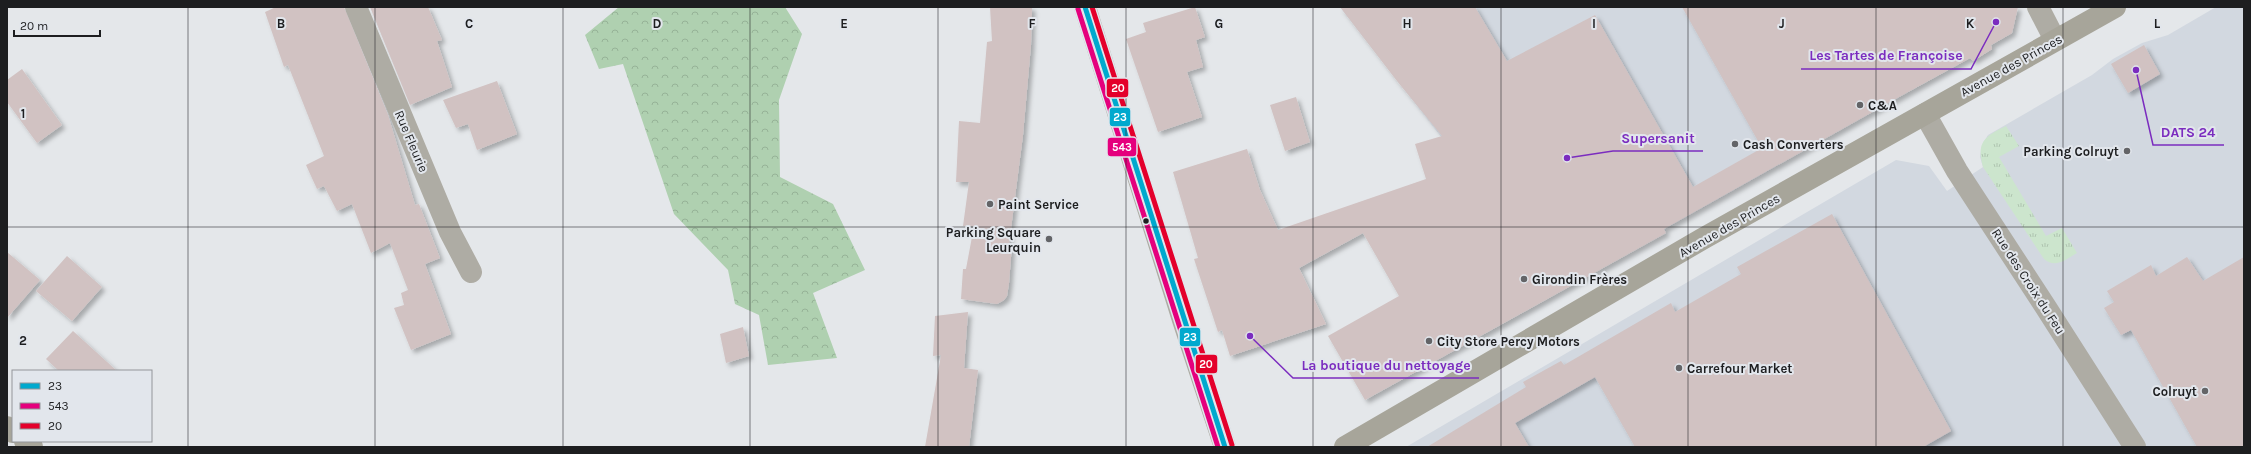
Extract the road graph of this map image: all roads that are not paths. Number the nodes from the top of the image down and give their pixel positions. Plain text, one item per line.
1 (356, 7) edge
2 (1086, 7) edge
3 (2038, 7) edge
4 (2115, 7) edge
5 (2055, 40) junction
6 (1925, 114) junction
7 (471, 272) dead end
8 (1225, 447) edge
9 (1345, 447) edge
10 (2135, 447) edge

1 - 7 street, Rue Fleurie
2 - 8 main road
3 - 5 street
4 - 5 main road, Avenue des Princes
5 - 6 main road, Avenue des Princes
6 - 9 main road, Avenue des Princes
6 - 10 street, Rue des Croix du Feu

